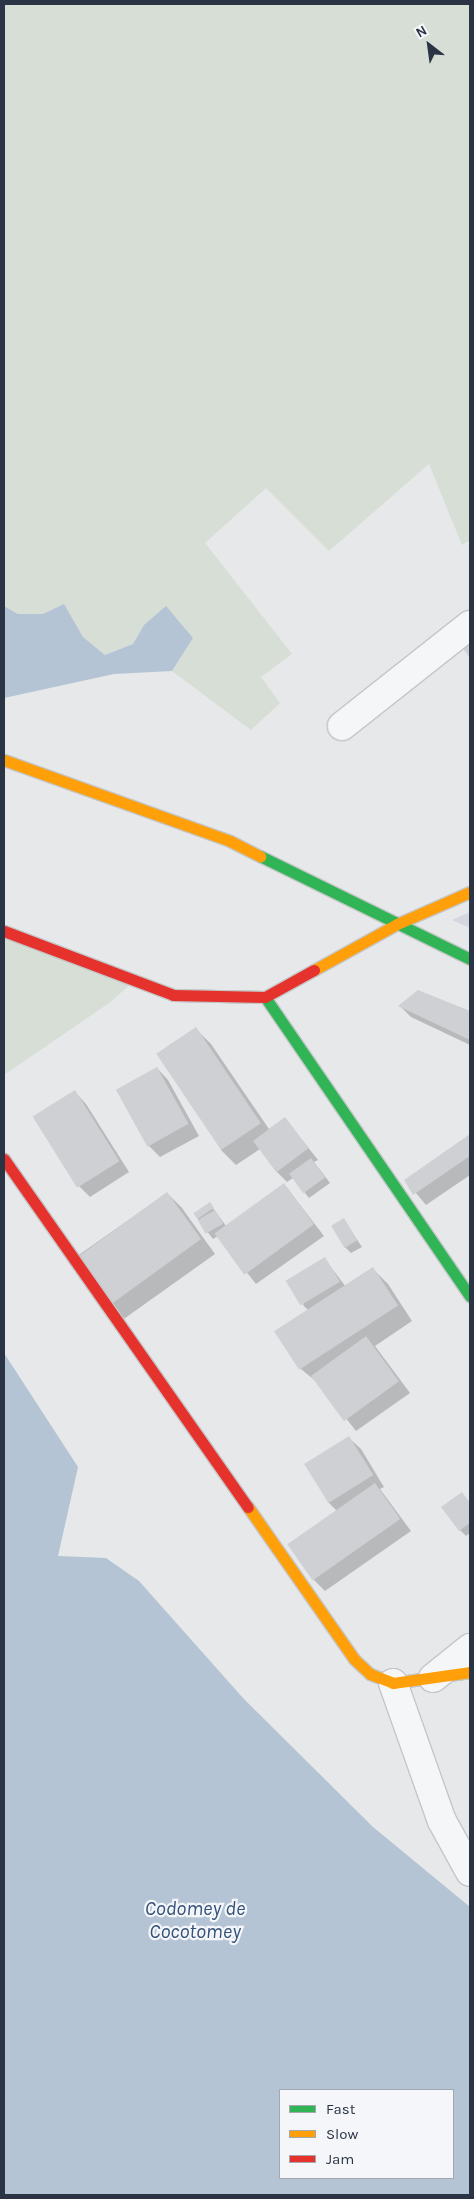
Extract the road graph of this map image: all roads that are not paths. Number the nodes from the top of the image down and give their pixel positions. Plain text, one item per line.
1 (470, 625) edge
2 (342, 726) dead end
3 (4, 760) edge
4 (470, 892) edge
5 (397, 924) junction
6 (4, 931) edge
7 (470, 959) edge
8 (265, 997) junction
9 (4, 1159) edge
10 (470, 1296) edge
11 (470, 1648) edge
12 (470, 1672) edge
13 (433, 1678) junction
14 (393, 1683) junction
15 (470, 1872) edge

1 - 2 street
3 - 5 street
4 - 5 street
5 - 7 street
5 - 8 street
6 - 8 street
8 - 10 street
9 - 14 street
11 - 13 street
12 - 13 street
13 - 14 street
14 - 15 street

